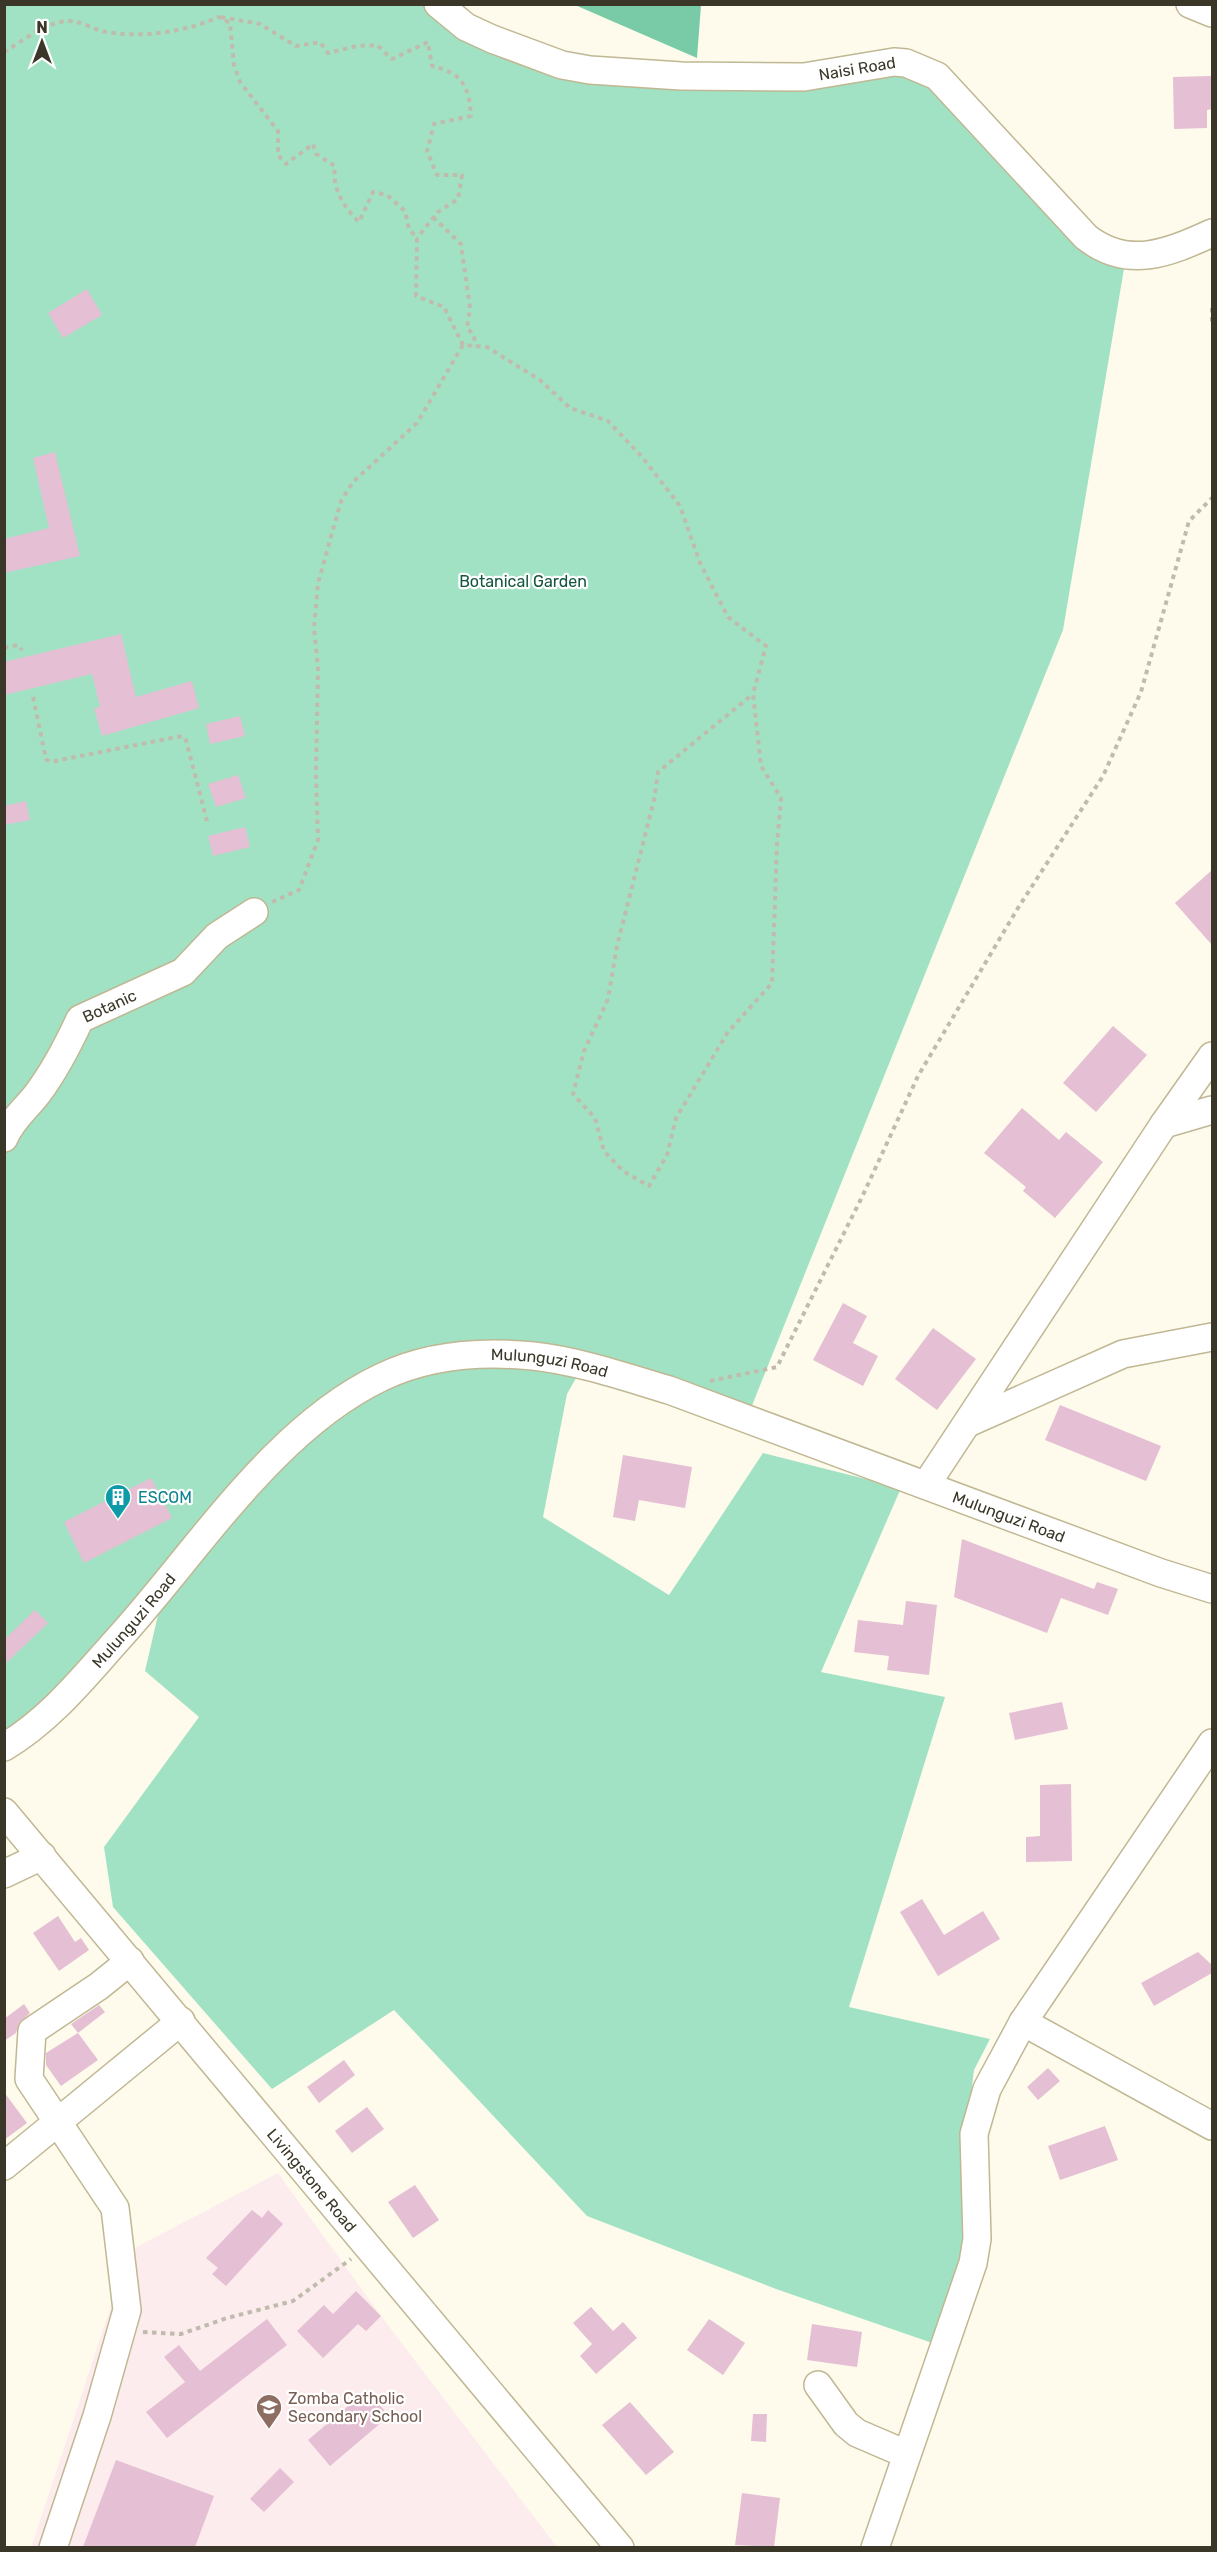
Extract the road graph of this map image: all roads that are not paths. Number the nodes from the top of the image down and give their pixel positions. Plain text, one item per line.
1 (438, 4) edge
2 (1190, 4) edge
3 (1212, 13) edge
4 (1212, 233) edge
5 (254, 912) road end
6 (1212, 1056) edge
7 (1212, 1110) edge
8 (1164, 1124) junction
9 (4, 1138) edge
10 (1212, 1336) edge
11 (968, 1423) junction
12 (926, 1485) junction
13 (1212, 1588) edge
14 (1212, 1743) edge
15 (4, 1747) edge
16 (4, 1812) edge
17 (42, 1856) junction
18 (4, 1874) edge
19 (130, 1961) junction
20 (181, 2020) junction
21 (1023, 2022) junction
22 (59, 2121) junction
23 (1212, 2126) edge
24 (4, 2166) edge
25 (818, 2385) dead end
26 (906, 2454) junction
27 (53, 2547) edge
28 (620, 2547) edge
29 (875, 2547) edge

1 - 4 street, Naisi Road
2 - 3 street
5 - 9 street, Botanic
6 - 8 street
7 - 8 street
8 - 11 street
10 - 11 street
11 - 12 street
12 - 13 street, Mulunguzi Road
12 - 15 street, Mulunguzi Road
14 - 21 street
16 - 17 street, Livingstone Road
17 - 18 street
17 - 19 street, Livingstone Road
19 - 20 street, Livingstone Road
19 - 22 street
20 - 22 street
20 - 28 street, Livingstone Road
21 - 23 street
21 - 26 street
22 - 24 street
22 - 27 street
25 - 26 street
26 - 29 street

